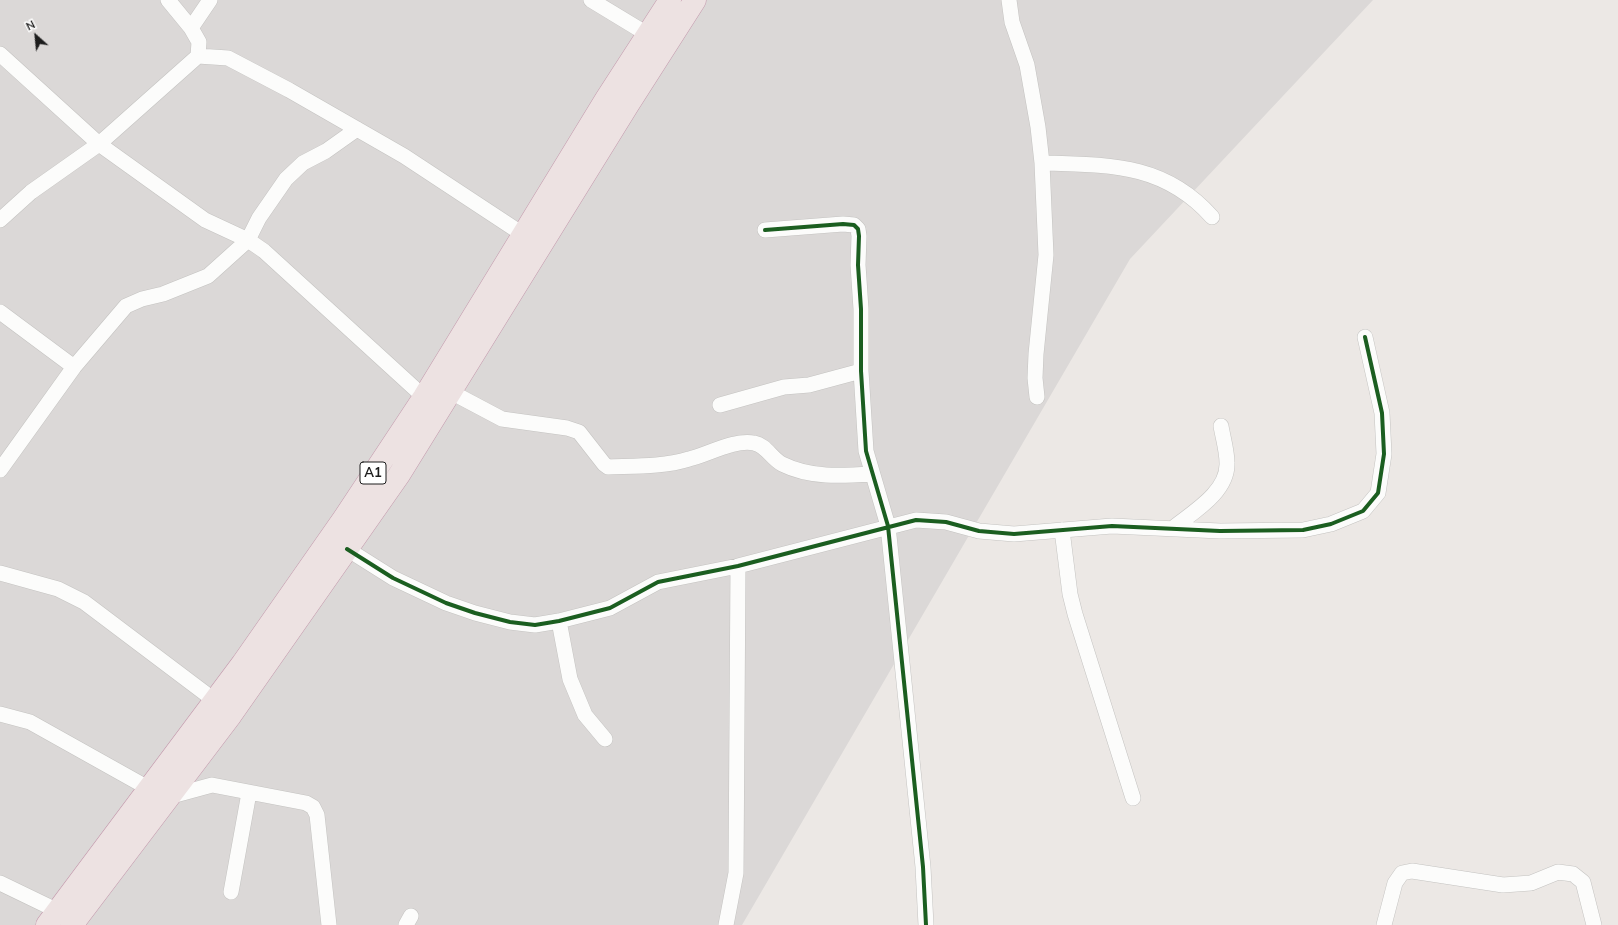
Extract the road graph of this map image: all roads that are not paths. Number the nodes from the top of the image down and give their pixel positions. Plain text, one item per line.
1 (168, 0) edge
2 (210, 0) edge
3 (591, 0) edge
4 (670, 0) edge
5 (695, 0) edge
6 (1009, 0) edge
7 (191, 28) junction
8 (647, 34) junction
9 (0, 54) edge
10 (198, 56) junction
11 (358, 129) junction
12 (99, 144) junction
13 (1042, 163) junction
14 (1212, 217) dead end
15 (0, 220) edge
16 (765, 230) dead end
17 (248, 240) junction
18 (533, 241) junction
19 (0, 312) edge
20 (1366, 337) dead end
21 (74, 367) junction
22 (861, 371) junction
23 (451, 392) junction
24 (424, 397) junction
25 (1037, 397) dead end
26 (720, 405) dead end
27 (1221, 426) dead end
28 (1, 465) edge
29 (872, 474) junction
30 (888, 526) junction
31 (1173, 528) junction
32 (1062, 530) junction
33 (347, 550) junction
34 (738, 566) junction
35 (0, 573) edge
36 (559, 621) junction
37 (214, 700) junction
38 (0, 714) edge
39 (606, 739) dead end
40 (192, 765) junction
41 (212, 786) junction
42 (148, 788) junction
43 (249, 792) junction
44 (168, 797) junction
45 (1133, 798) dead end
46 (0, 883) edge
47 (231, 892) dead end
48 (59, 920) edge
49 (329, 925) edge
50 (726, 925) edge
51 (926, 925) edge
52 (1384, 925) edge
53 (1594, 925) edge

1 - 7 street
2 - 7 street
3 - 8 street
4 - 8 highway, A1
5 - 18 highway, A1
6 - 13 street
7 - 10 street
8 - 18 highway, A1
9 - 12 street
10 - 11 street
10 - 12 street
11 - 17 street
11 - 18 street
12 - 15 street
12 - 17 street
13 - 14 street
13 - 25 street
16 - 22 street
17 - 21 street
17 - 24 street
18 - 23 highway, A1
18 - 24 highway, A1
19 - 21 street
20 - 31 street
21 - 28 street
22 - 26 street
22 - 29 street
23 - 29 street
23 - 33 highway, A1
24 - 37 highway, A1
27 - 31 street
29 - 30 street
30 - 32 street
30 - 34 street
30 - 51 street
31 - 32 street
32 - 45 street
33 - 36 street
33 - 40 highway, A1
34 - 36 street
34 - 50 street
35 - 37 street
36 - 39 street
37 - 42 highway, A1
38 - 42 street
40 - 41 street
40 - 44 highway, A1
41 - 43 street
41 - 44 street
42 - 48 highway, A1
43 - 47 street
43 - 49 street
44 - 48 highway, A1
46 - 48 street
52 - 53 street

